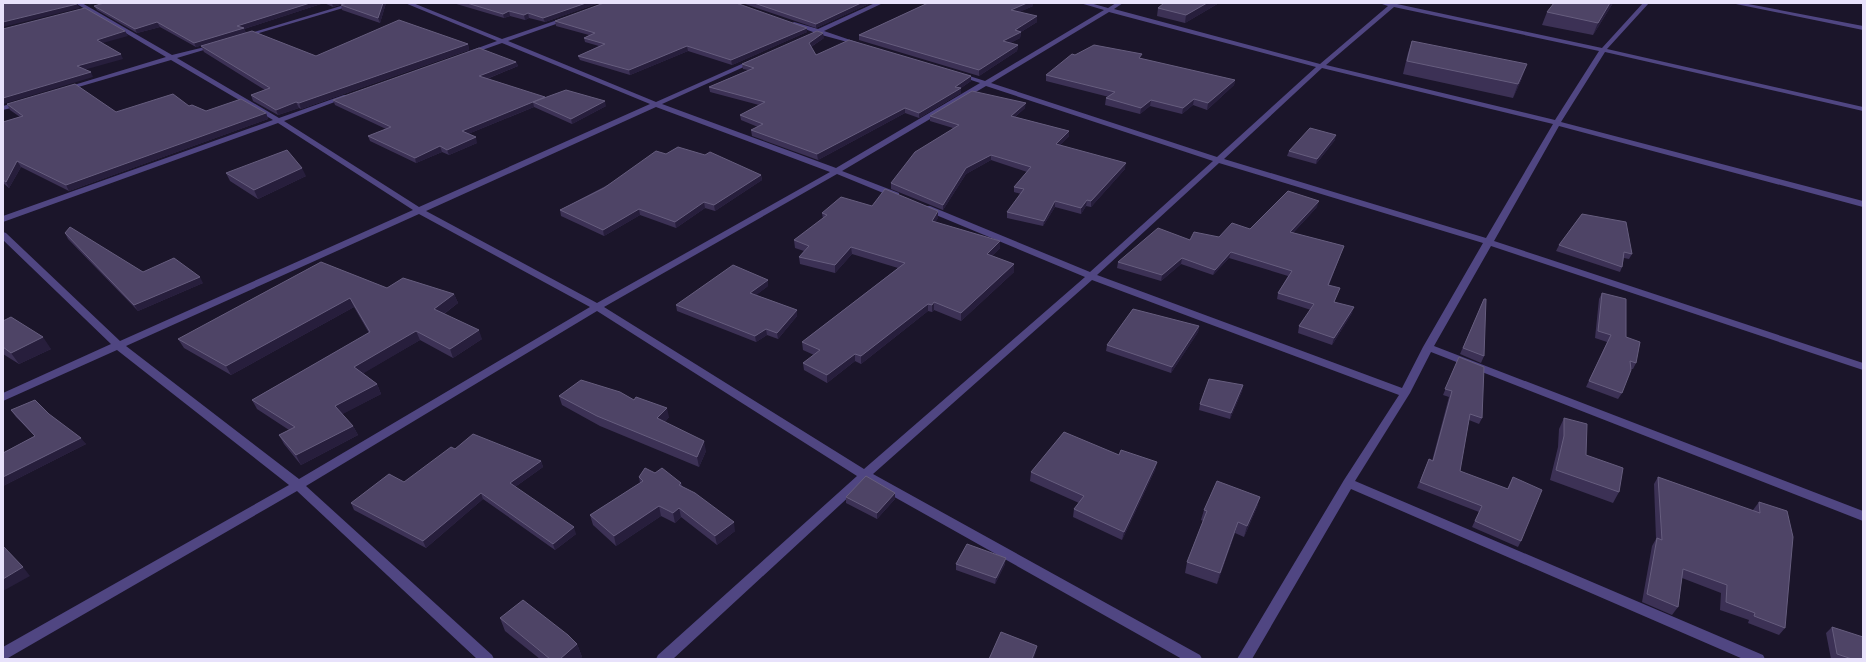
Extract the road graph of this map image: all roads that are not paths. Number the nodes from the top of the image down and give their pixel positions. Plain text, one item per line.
1 (357, 3) edge
2 (408, 3) edge
3 (880, 3) edge
4 (1083, 3) edge
5 (1120, 3) edge
6 (1646, 3) edge
7 (1734, 3) edge
8 (1390, 4) edge
9 (100, 6) edge
10 (83, 8) edge
11 (1109, 9) junction
12 (572, 16) edge
13 (788, 22) edge
14 (1863, 28) edge
15 (817, 32) junction
16 (238, 38) edge
17 (802, 38) edge
18 (505, 41) junction
19 (223, 42) edge
20 (868, 47) edge
21 (1603, 50) junction
22 (766, 55) edge
23 (461, 56) edge
24 (171, 57) junction
25 (1321, 66) junction
26 (949, 72) edge
27 (986, 82) junction
28 (56, 92) edge
29 (351, 94) edge
30 (26, 101) edge
31 (657, 104) junction
32 (3, 108) edge
33 (1863, 109) edge
34 (278, 120) junction
35 (1556, 123) junction
36 (1218, 160) junction
37 (837, 171) junction
38 (902, 198) edge
39 (917, 204) edge
40 (1863, 204) edge
41 (418, 210) junction
42 (3, 219) edge
43 (3, 235) edge
44 (1489, 242) junction
45 (1091, 276) junction
46 (597, 308) junction
47 (119, 346) junction
48 (1428, 347) junction
49 (1863, 367) edge
50 (1405, 393) junction
51 (3, 397) edge
52 (865, 474) junction
53 (1348, 483) junction
54 (298, 485) junction
55 (1863, 516) edge
56 (3, 654) edge
57 (487, 659) edge
58 (663, 659) edge
59 (1195, 659) edge
60 (1244, 659) edge
61 (1758, 659) edge

1 - 16 street
2 - 18 street
3 - 15 street
4 - 11 street
5 - 11 street
6 - 21 street
7 - 14 street
8 - 21 street
8 - 25 street
9 - 10 street
10 - 24 street
11 - 25 street
11 - 27 street
12 - 18 street
13 - 15 street
15 - 17 street
15 - 20 street
18 - 23 street
18 - 31 street
19 - 24 street
21 - 33 street
21 - 35 street
22 - 31 street
24 - 28 street
24 - 34 street
25 - 35 street
25 - 36 street
26 - 27 street
27 - 36 street
27 - 37 street
29 - 34 street
30 - 32 street
31 - 37 street
31 - 41 street
34 - 41 street
34 - 42 street
35 - 40 street
35 - 44 street
36 - 44 street
36 - 45 street
37 - 38 street
37 - 46 street
39 - 45 street
41 - 46 street
41 - 47 street
43 - 47 street
44 - 48 street
44 - 49 street
45 - 50 street
45 - 52 street
46 - 52 street
46 - 54 street
47 - 51 street
47 - 54 street
48 - 50 street
48 - 55 street
50 - 53 street
52 - 58 street
52 - 59 street
53 - 60 street
53 - 61 street
54 - 56 street
54 - 57 street

